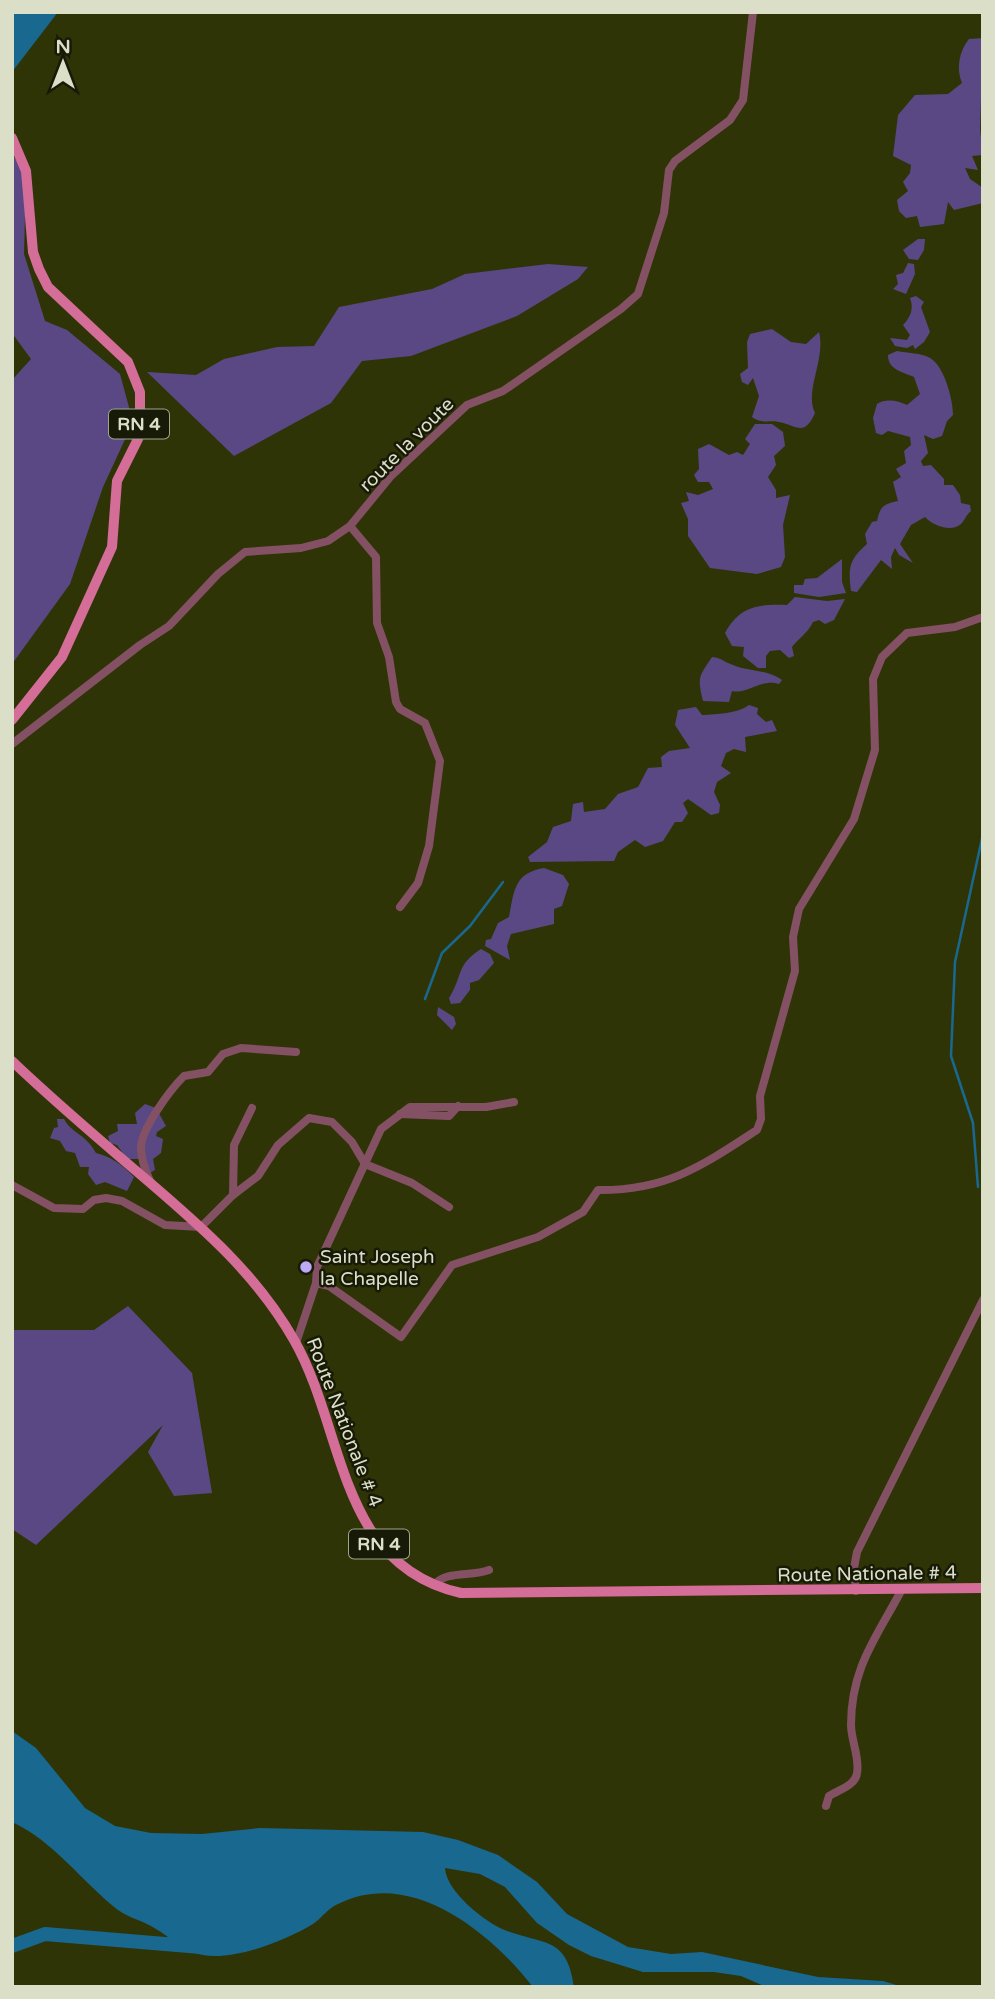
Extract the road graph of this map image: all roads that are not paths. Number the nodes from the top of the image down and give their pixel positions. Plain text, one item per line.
1 (752, 12) edge
2 (12, 138) edge
3 (350, 526) junction
4 (983, 617) edge
5 (12, 720) edge
6 (12, 744) edge
7 (400, 908) dead end
8 (296, 1052) dead end
9 (12, 1061) edge
10 (514, 1102) dead end
11 (252, 1108) dead end
12 (365, 1164) junction
13 (151, 1184) junction
14 (12, 1185) edge
15 (233, 1195) junction
16 (449, 1207) dead end
17 (201, 1227) junction
18 (316, 1283) junction
19 (983, 1300) edge
20 (296, 1343) junction
21 (489, 1570) dead end
22 (434, 1585) junction
23 (983, 1588) edge
24 (856, 1591) junction
25 (901, 1591) junction
26 (826, 1806) dead end

1 - 3 street, route la voute
2 - 5 main road, RN 4
3 - 6 street, route la voute
3 - 7 street
4 - 18 street
8 - 13 street
9 - 13 main road, Route Nationale # 4 / RN 4
10 - 12 street
11 - 15 street
12 - 15 street
12 - 16 street
12 - 18 street
13 - 17 main road, Route Nationale # 4 / RN 4
14 - 17 street
15 - 17 street
17 - 20 main road, Route Nationale # 4 / RN 4
18 - 20 street
19 - 24 street
20 - 22 main road, Route Nationale # 4 / RN 4
21 - 22 street
22 - 24 main road, Route Nationale # 4 / RN 4
23 - 25 main road, Route Nationale # 4 / RN 4
24 - 25 main road, Route Nationale # 4 / RN 4
25 - 26 street

